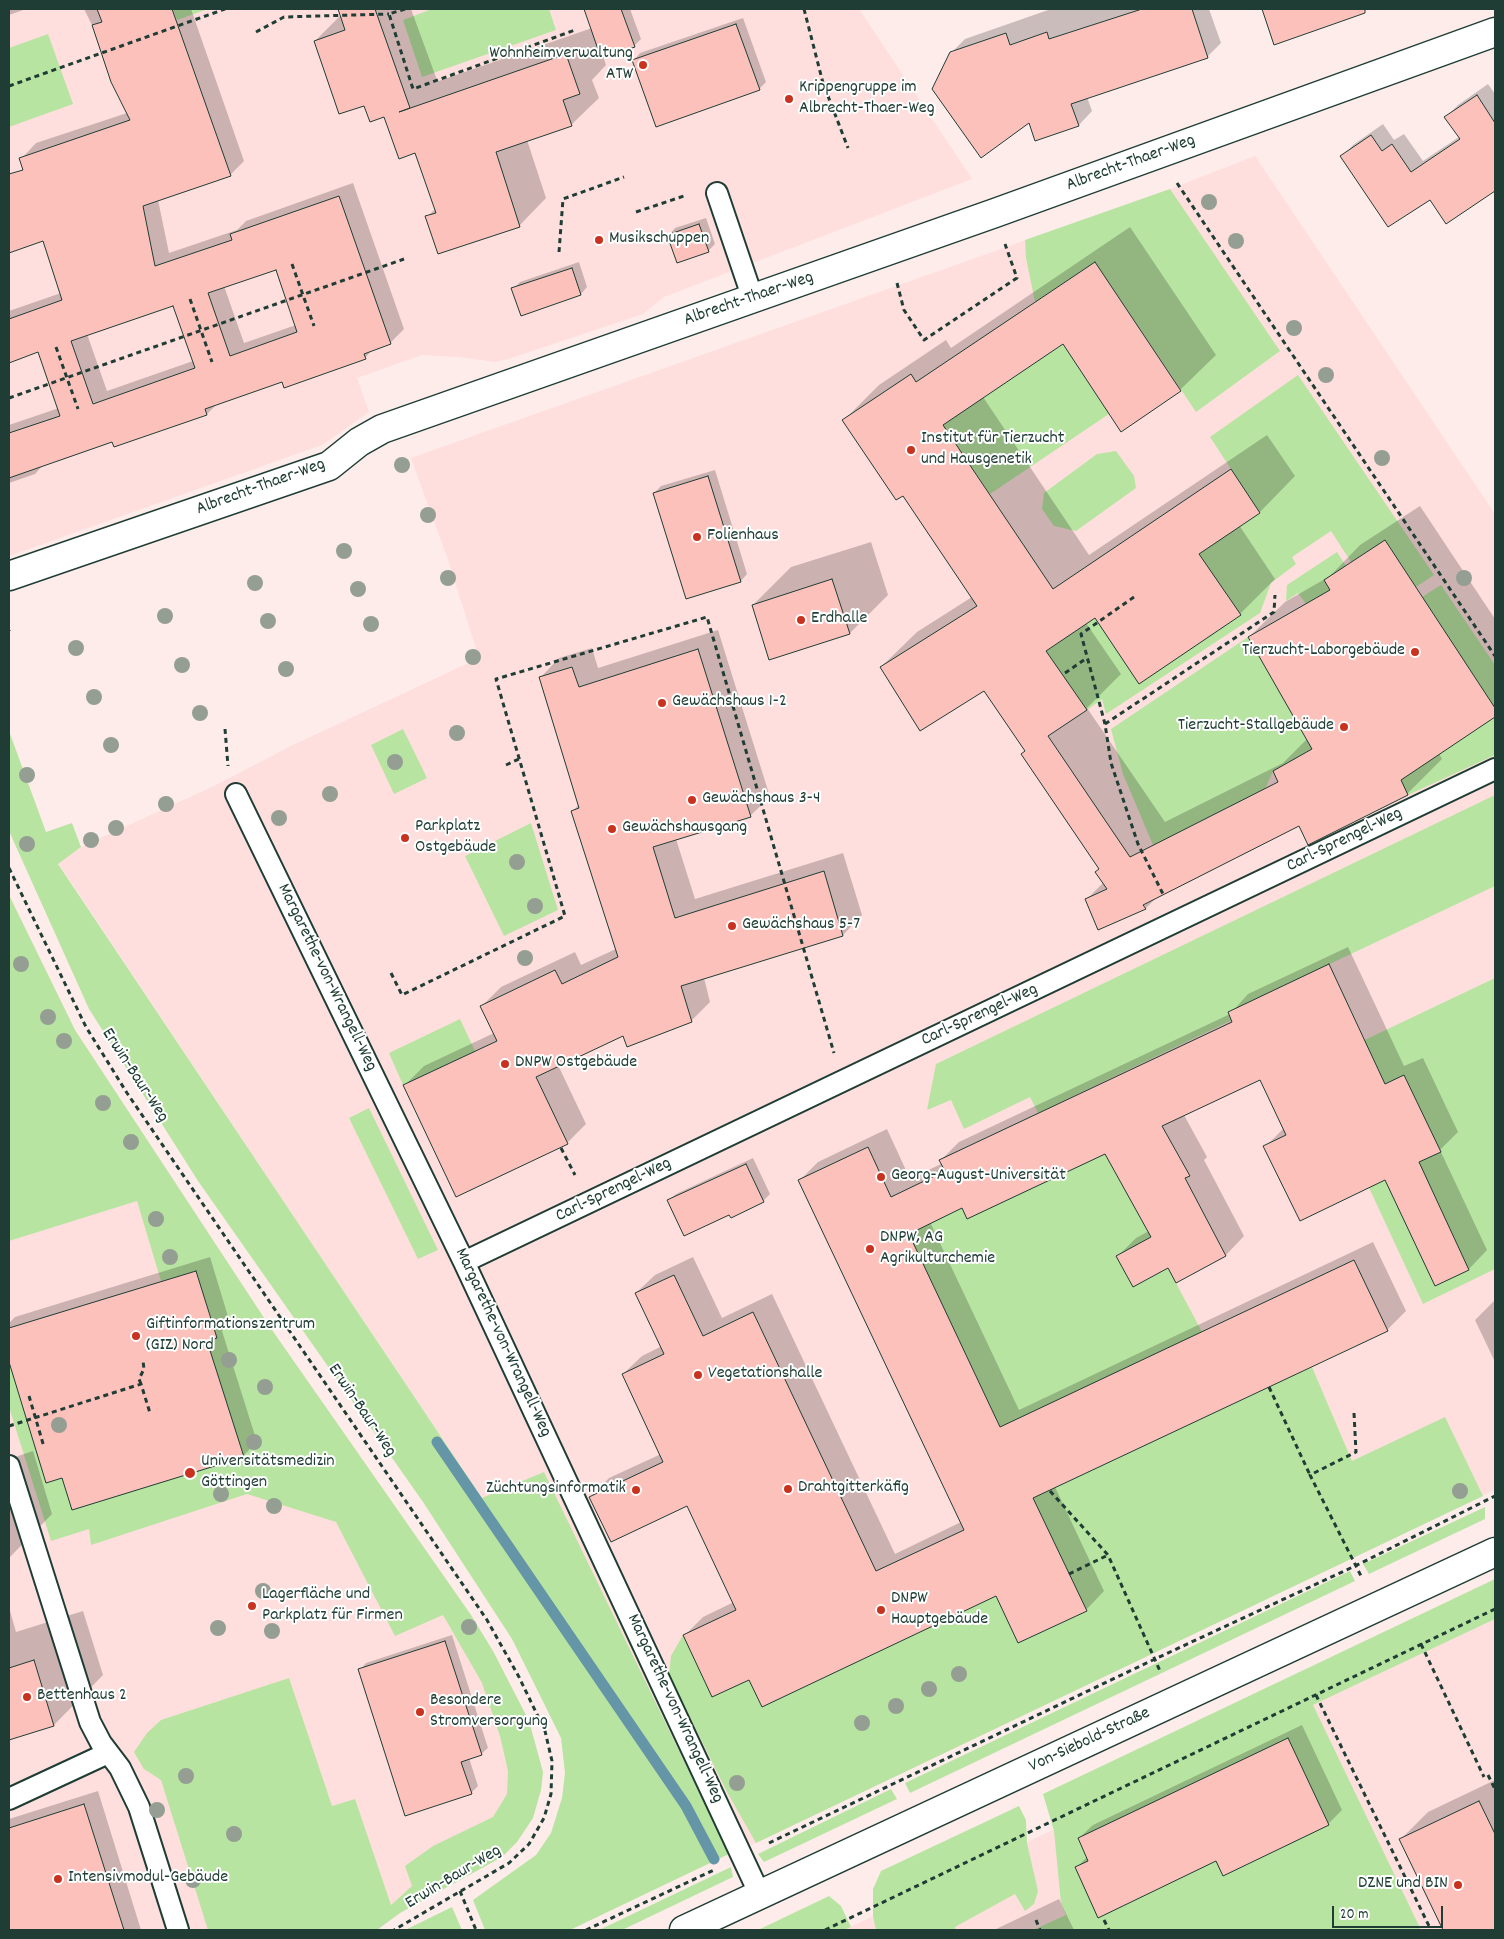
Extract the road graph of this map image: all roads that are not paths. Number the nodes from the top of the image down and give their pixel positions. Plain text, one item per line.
1 (1495, 32) edge
2 (717, 193) road end
3 (753, 299) junction
4 (9, 576) edge
5 (1495, 770) edge
6 (236, 794) dead end
7 (464, 1262) junction
8 (9, 1466) edge
9 (1495, 1552) edge
10 (108, 1753) junction
11 (9, 1799) edge
12 (760, 1895) junction
13 (178, 1930) edge
14 (684, 1930) edge

1 - 3 street, Albrecht-Thaer-Weg
2 - 3 lane
3 - 4 street, Albrecht-Thaer-Weg
5 - 7 lane, Carl-Sprengel-Weg
6 - 7 lane, Margarethe-von-Wrangell-Weg
7 - 12 lane, Margarethe-von-Wrangell-Weg
8 - 10 lane
9 - 12 street, Von-Siebold-Straße
10 - 11 lane
10 - 13 lane
12 - 14 street, Von-Siebold-Straße

